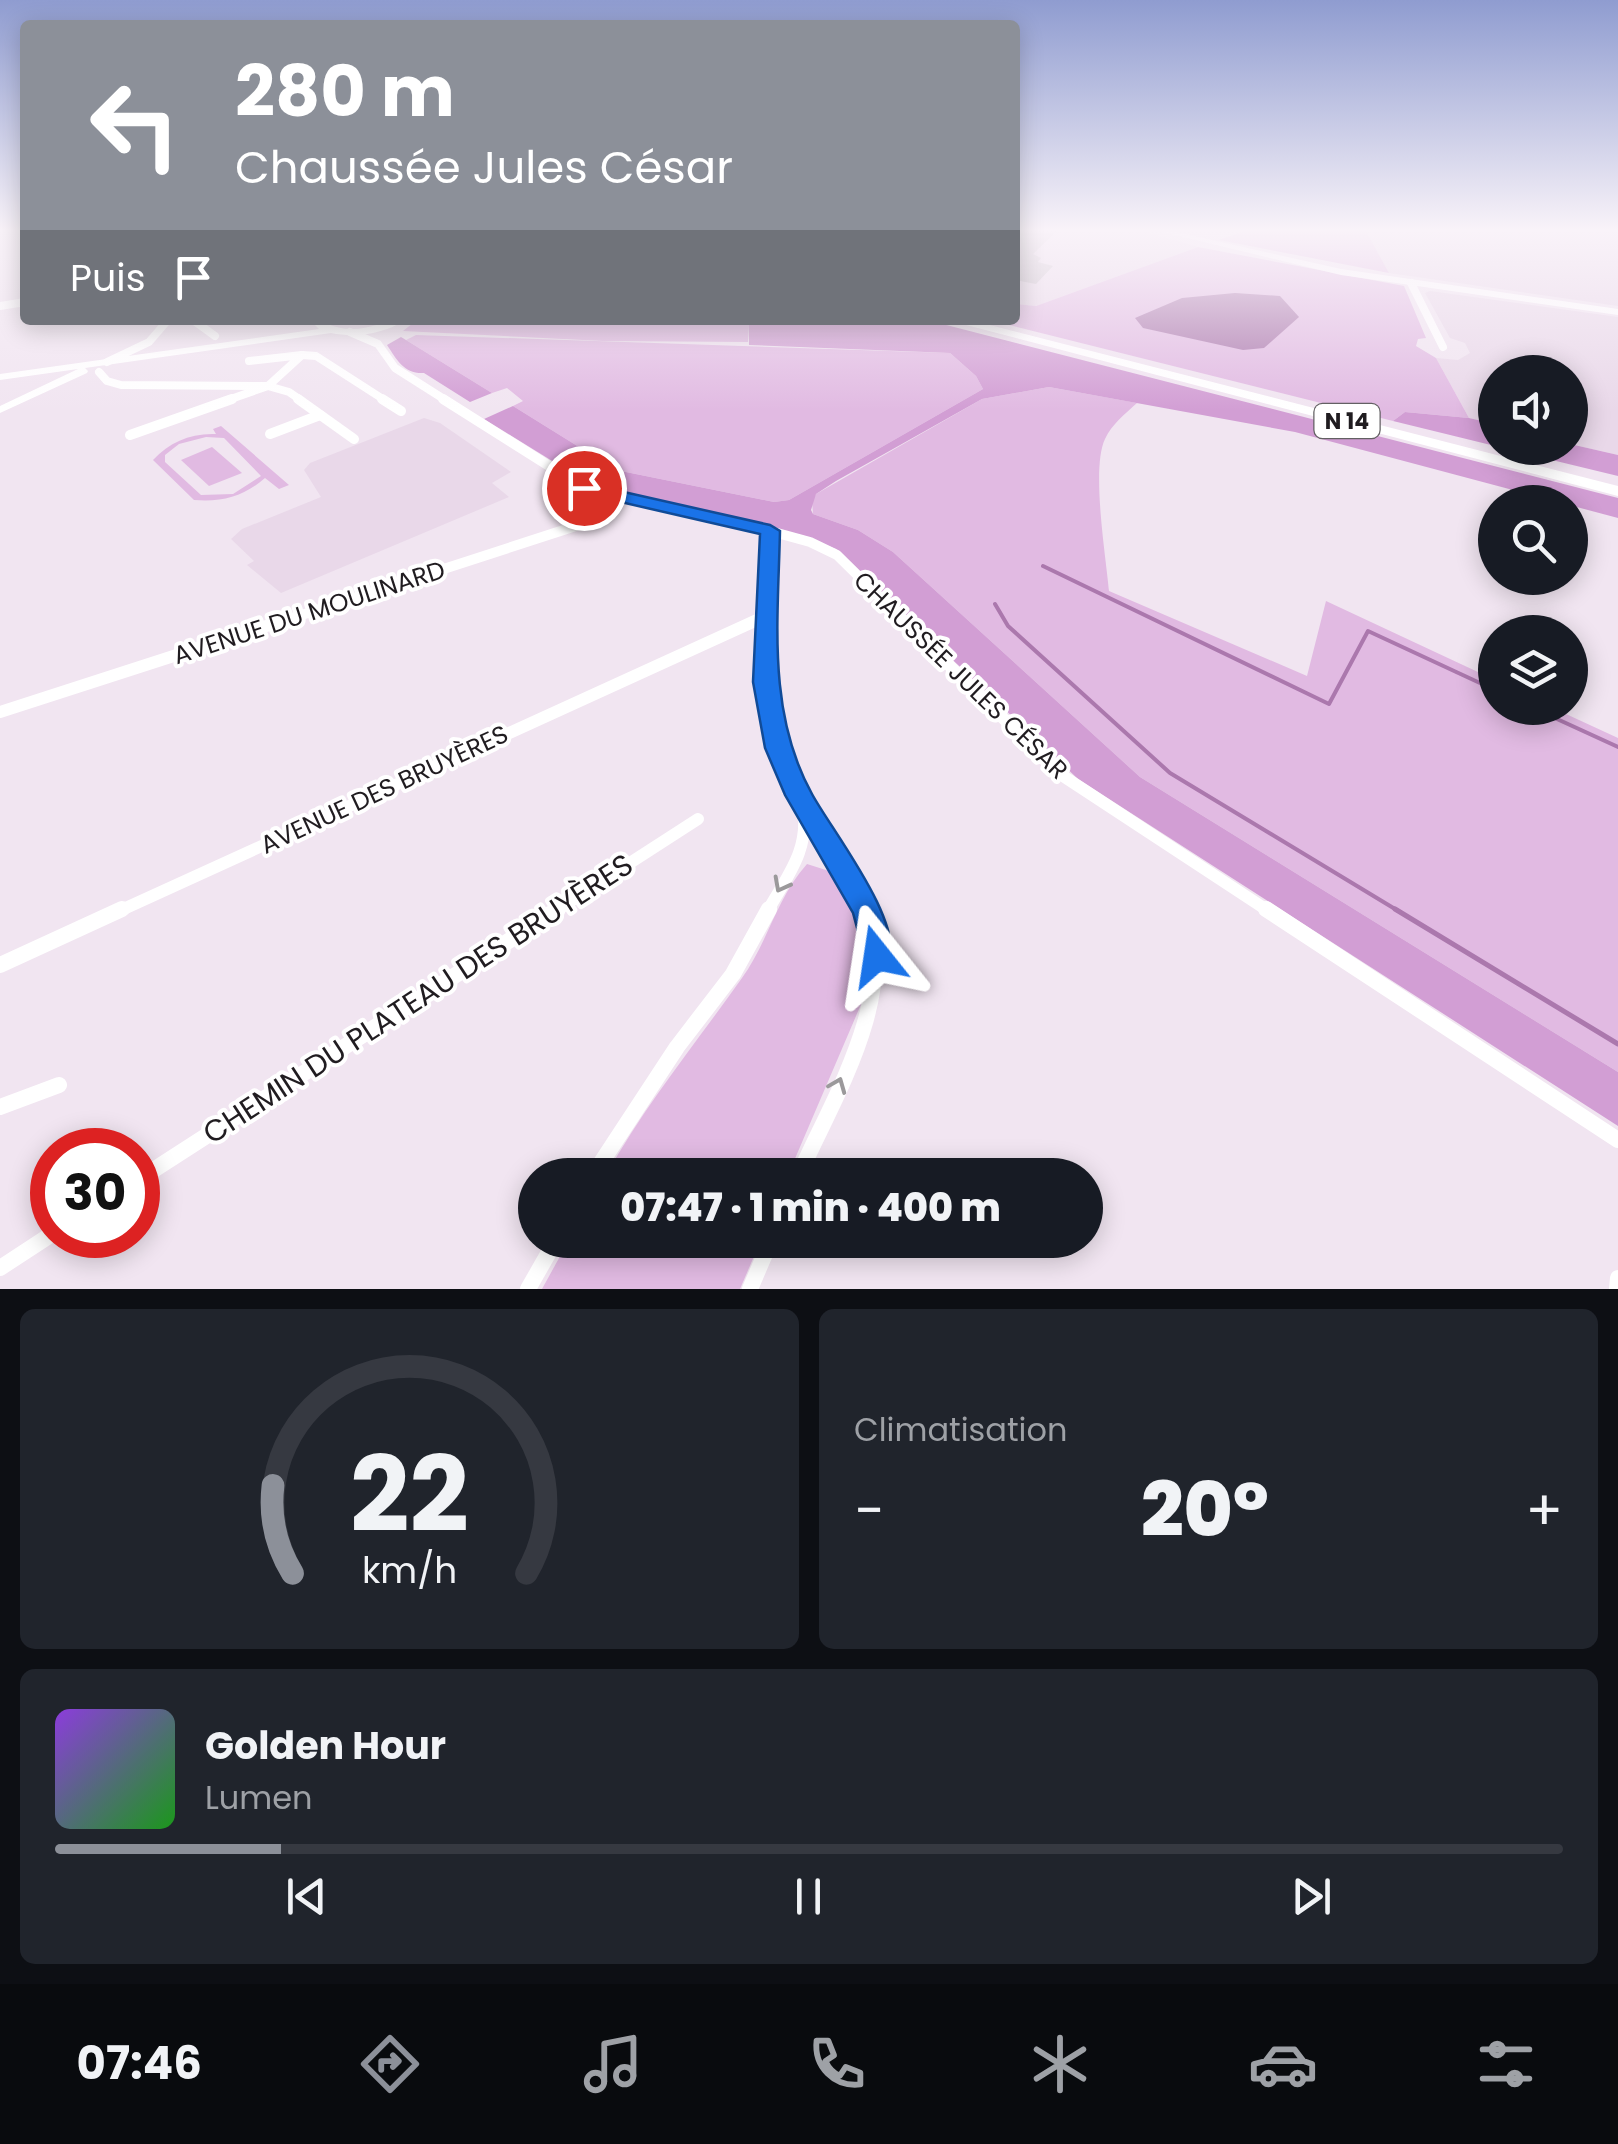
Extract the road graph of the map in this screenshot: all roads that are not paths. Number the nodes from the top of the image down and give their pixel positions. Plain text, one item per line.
1 (1415, 291) edge
2 (1469, 291) edge
3 (1618, 312) edge
4 (164, 325) edge
5 (200, 325) edge
6 (306, 325) edge
7 (323, 325) edge
8 (974, 325) edge
9 (994, 325) edge
10 (386, 326) joint
11 (332, 330) junction
12 (350, 332) junction
13 (215, 336) dead end
14 (287, 336) junction
15 (378, 344) junction
16 (1444, 347) dead end
17 (302, 355) junction
18 (249, 361) dead end
19 (107, 366) junction
20 (84, 369) junction
21 (0, 377) edge
22 (268, 386) junction
23 (0, 410) edge
24 (401, 411) dead end
25 (320, 415) junction
26 (270, 434) dead end
27 (130, 435) dead end
28 (354, 439) dead end
29 (1618, 487) edge
30 (609, 496) junction
31 (770, 531) junction
32 (768, 616) junction
33 (0, 712) edge
34 (798, 795) junction
35 (698, 818) dead end
36 (0, 965) edge
37 (59, 1085) dead end
38 (0, 1108) edge
39 (1618, 1140) edge
40 (604, 1158) edge
41 (806, 1158) edge
42 (160, 1166) edge
43 (30, 1248) edge
44 (546, 1258) edge
45 (763, 1258) edge
46 (0, 1268) edge
47 (1618, 1278) edge
48 (528, 1289) edge
49 (750, 1289) edge
50 (1617, 1289) edge

1 - 16 street
2 - 3 street
4 - 19 street
5 - 13 street
6 - 14 street
7 - 11 street
8 - 29 highway, N 14
9 - 29 highway, N 14
10 - 12 street
10 - 15 street
11 - 12 street
11 - 14 street
12 - 15 street, CHAUSSÉE JULES CÉSAR
14 - 19 street
15 - 30 street, CHAUSSÉE JULES CÉSAR
17 - 18 street
17 - 22 street
17 - 24 street
19 - 20 street
19 - 22 street
20 - 21 street
20 - 23 street
22 - 25 street
22 - 27 street
25 - 26 street
25 - 28 street
30 - 31 street, CHAUSSÉE JULES CÉSAR
30 - 33 street, AVENUE DU MOULINARD
31 - 32 street
31 - 39 street, CHAUSSÉE JULES CÉSAR
32 - 34 street
32 - 36 street, AVENUE DES BRUYÈRES
34 -> 40 street
41 -> 34 street
35 - 42 street, CHEMIN DU PLATEAU DES BRUYÈRES
37 - 38 street
43 - 46 street
44 - 48 street
45 - 49 street
47 - 50 street

